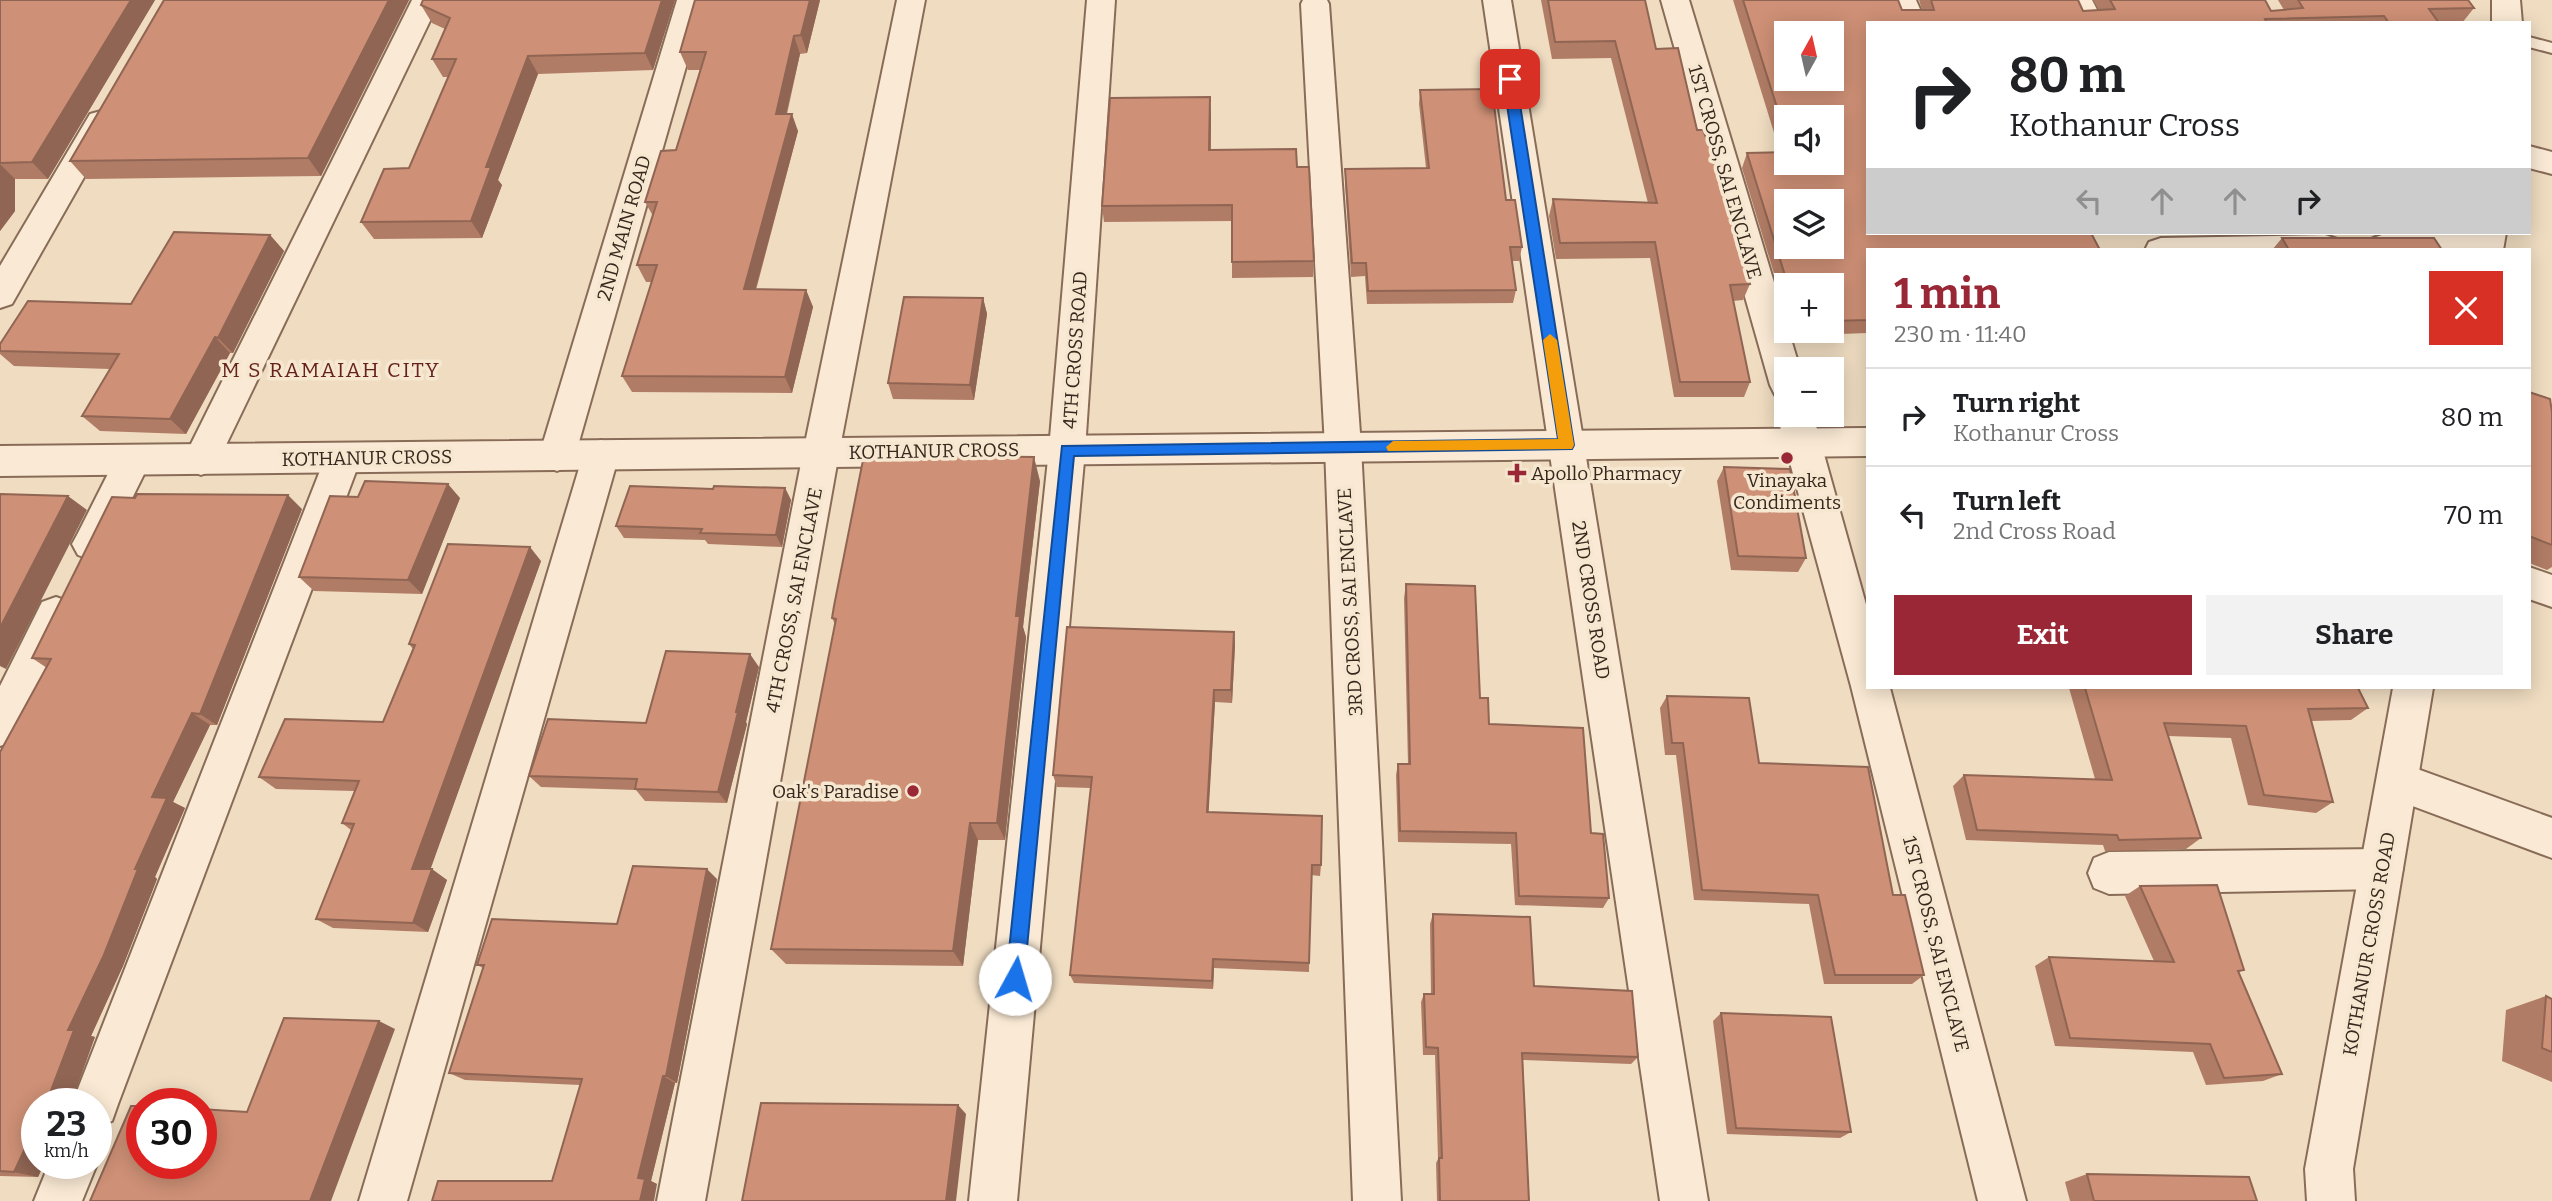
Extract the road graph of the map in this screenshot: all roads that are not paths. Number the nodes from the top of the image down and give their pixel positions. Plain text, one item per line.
1 (426, 0) edge
2 (691, 0) edge
3 (911, 0) edge
4 (1101, 0) edge
5 (1497, 0) edge
6 (1675, 0) edge
7 (1902, 0) edge
8 (2078, 0) edge
9 (2507, 0) edge
10 (1315, 4) dead end
11 (1911, 21) edge
12 (2089, 21) edge
13 (2507, 21) edge
14 (2531, 43) edge
15 (2552, 48) edge
16 (116, 94) edge
17 (2531, 158) edge
18 (2552, 163) edge
19 (2488, 242) edge
20 (2243, 248) edge
21 (0, 295) edge
22 (1779, 357) edge
23 (1799, 429) edge
24 (1866, 442) edge
25 (1567, 445) junction
26 (1343, 447) junction
27 (1068, 450) junction
28 (821, 453) junction
29 (601, 455) junction
30 (558, 456) junction
31 (343, 458) junction
32 (133, 460) junction
33 (201, 460) junction
34 (0, 461) edge
35 (2531, 584) edge
36 (2552, 591) edge
37 (1866, 674) edge
38 (1870, 689) edge
39 (2413, 689) edge
40 (0, 728) edge
41 (2398, 781) junction
42 (2552, 838) edge
43 (2382, 869) junction
44 (2109, 873) dead end
45 (101, 1088) edge
46 (66, 1179) edge
47 (58, 1201) edge
48 (383, 1201) edge
49 (681, 1201) edge
50 (993, 1201) edge
51 (1377, 1201) edge
52 (1684, 1201) edge
53 (2001, 1201) edge
54 (2331, 1201) edge

1 - 33 street
2 - 30 street, 2ND MAIN ROAD
3 - 28 street, 4TH CROSS, SAI ENCLAVE
4 - 27 street, 4TH CROSS ROAD
5 - 25 street, 2ND CROSS ROAD
6 - 22 street, 1ST CROSS, SAI ENCLAVE
7 - 11 street
8 - 12 street
9 - 13 street
10 - 26 street, 3RD CROSS, SAI ENCLAVE
14 - 15 lane
16 - 21 street
17 - 18 street
19 - 20 street
23 - 24 street, KOTHANUR CROSS
23 - 25 street, KOTHANUR CROSS
23 - 37 street
25 - 26 street, KOTHANUR CROSS
25 - 52 street, 2ND CROSS ROAD
26 - 27 street, KOTHANUR CROSS
26 - 51 street, 3RD CROSS, SAI ENCLAVE
27 - 28 street, KOTHANUR CROSS
27 - 50 street, 4TH CROSS ROAD
28 - 29 street, KOTHANUR CROSS
28 - 49 street, 4TH CROSS, SAI ENCLAVE
29 - 30 street, KOTHANUR CROSS
29 - 48 street
30 - 31 street, KOTHANUR CROSS
31 - 33 street, KOTHANUR CROSS
31 - 45 street
32 - 33 street, KOTHANUR CROSS
32 - 34 street, KOTHANUR CROSS
32 - 40 street
35 - 36 street
38 - 53 street, 1ST CROSS, SAI ENCLAVE
39 - 41 street, KOTHANUR CROSS ROAD
41 - 42 street
41 - 43 street, KOTHANUR CROSS ROAD
43 - 44 street
43 - 54 street, KOTHANUR CROSS ROAD
46 - 47 street

